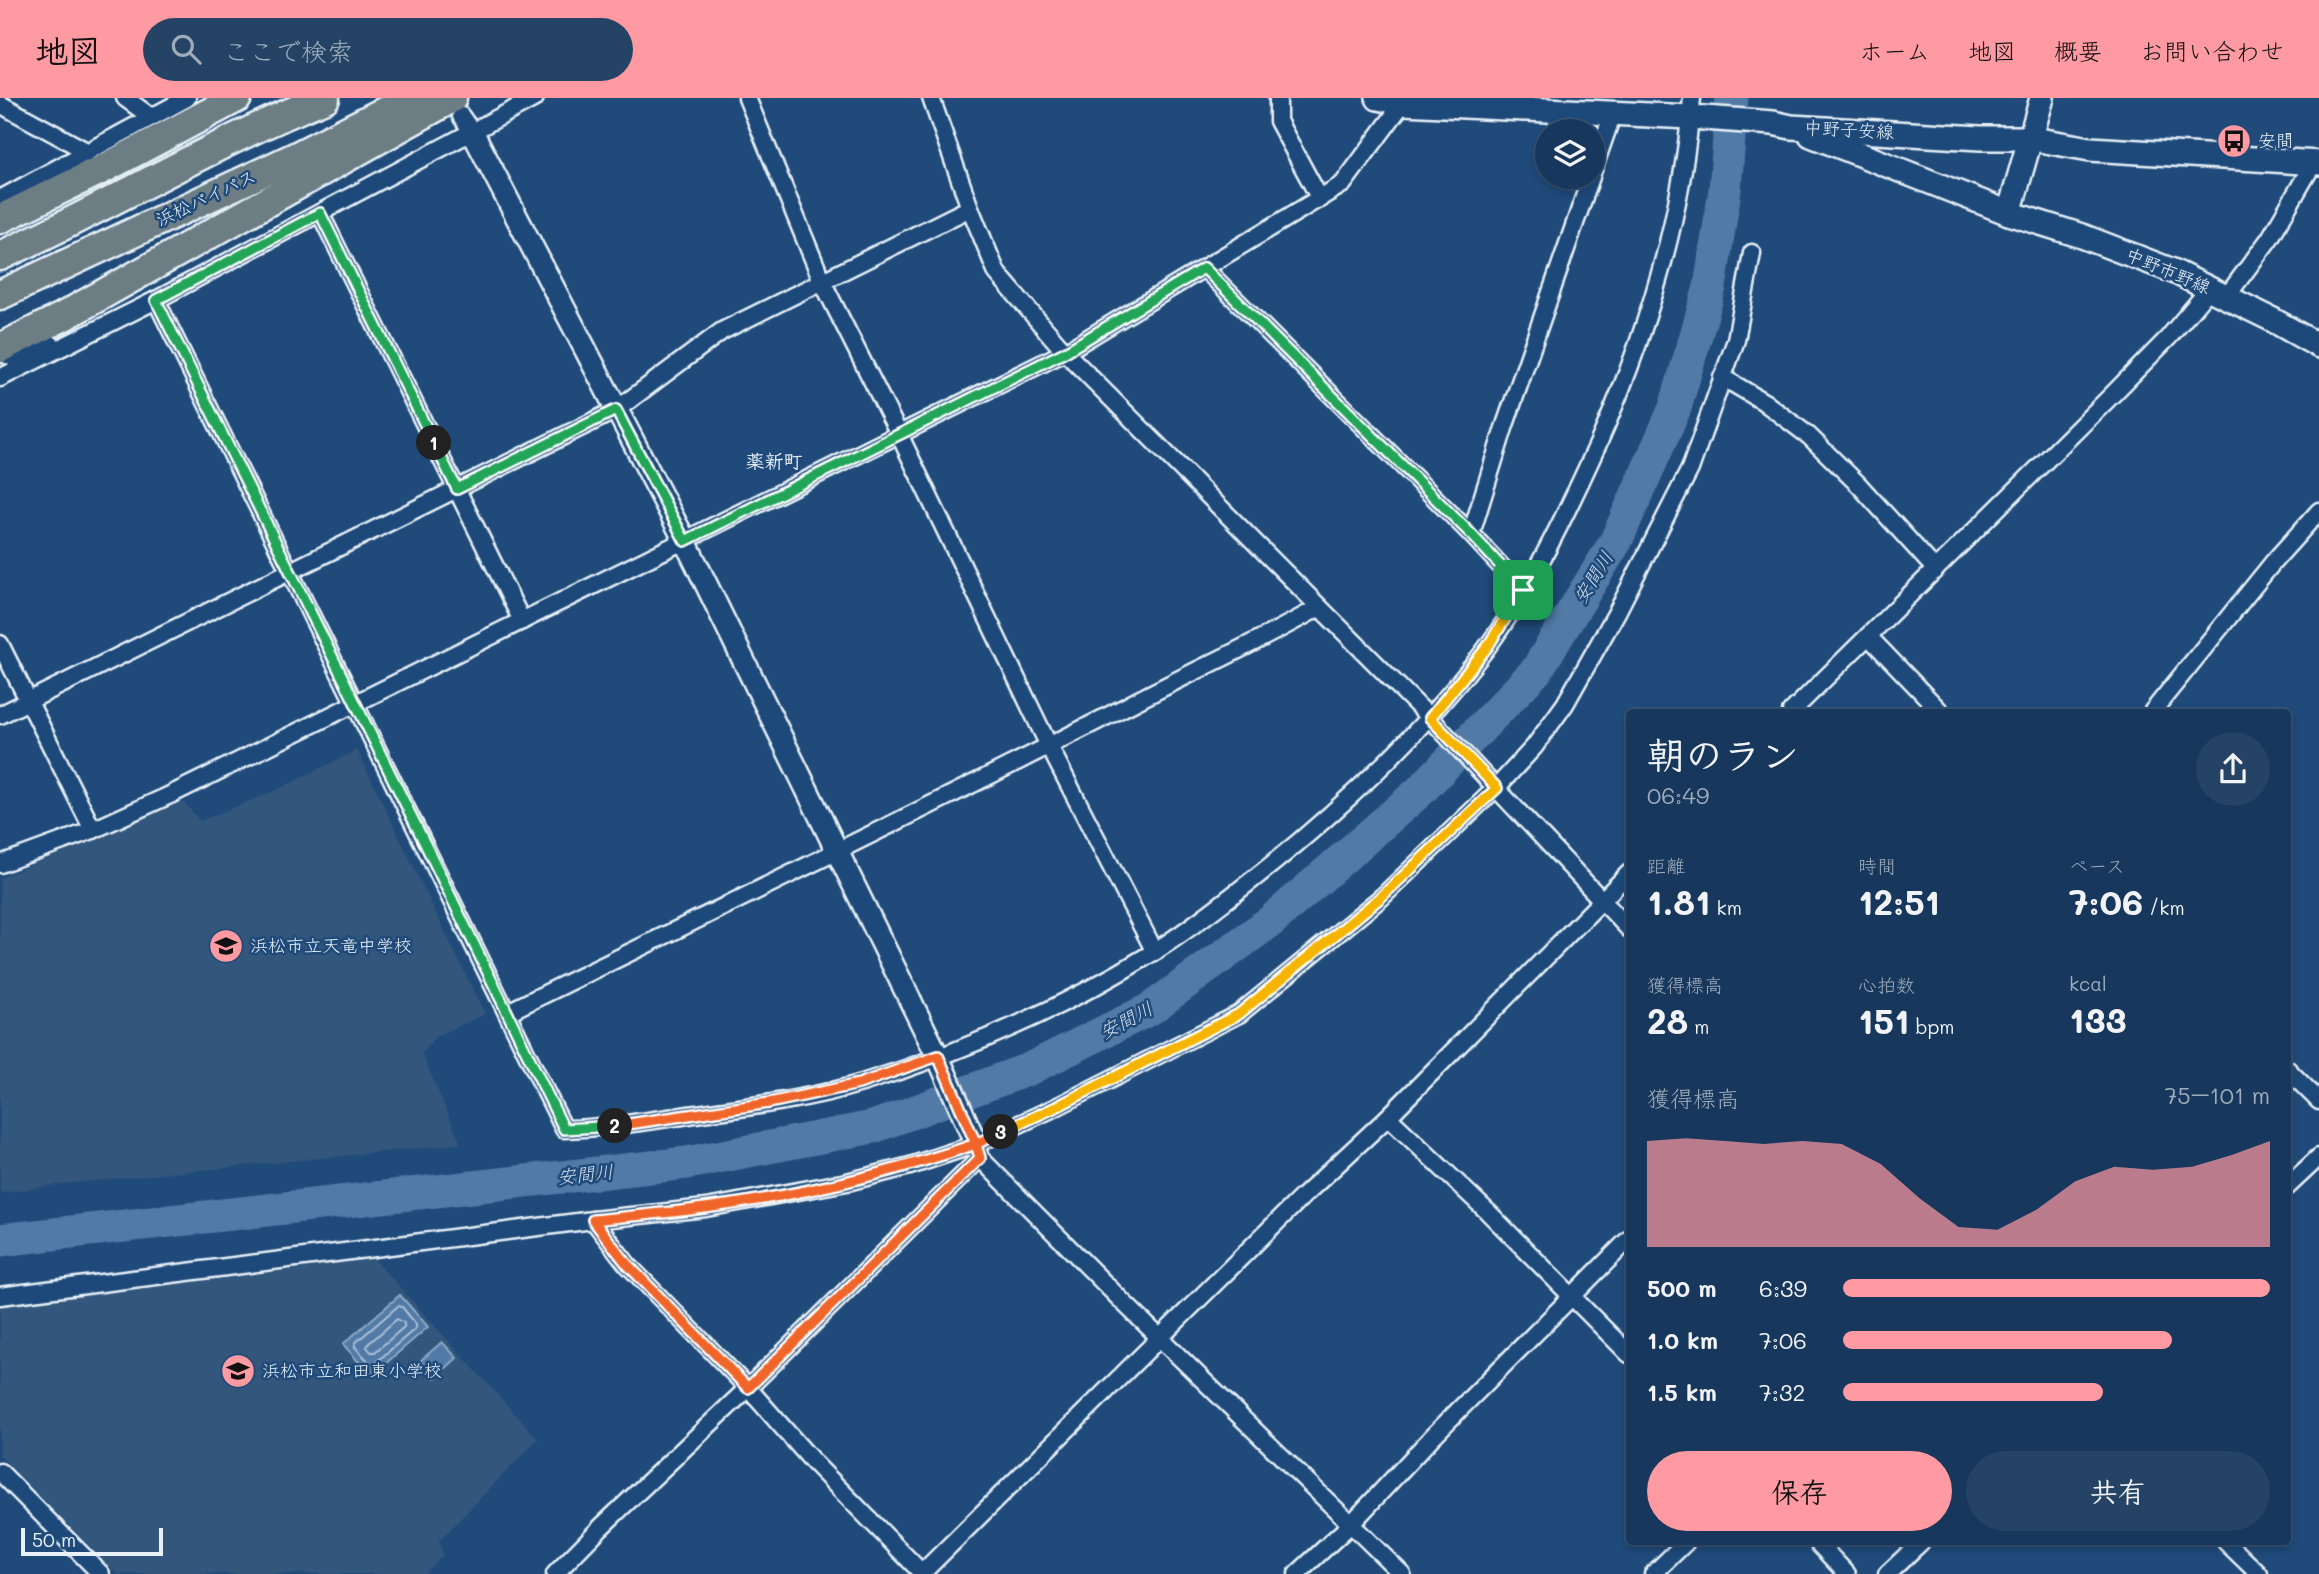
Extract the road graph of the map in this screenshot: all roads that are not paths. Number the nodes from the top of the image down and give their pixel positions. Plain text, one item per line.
1 (125, 98) edge
2 (187, 98) edge
3 (237, 98) edge
4 (313, 98) edge
5 (325, 98) edge
6 (411, 98) edge
7 (536, 98) edge
8 (747, 98) edge
9 (931, 98) edge
10 (1278, 98) edge
11 (2042, 98) edge
12 (1391, 100) edge
13 (1517, 103) edge
14 (0, 104) edge
15 (1693, 111) edge
16 (1613, 113) junction
17 (462, 116) edge
18 (151, 117) junction
19 (275, 118) junction
20 (1782, 125) junction
21 (1605, 137) edge
22 (2028, 138) junction
23 (88, 152) junction
24 (2317, 163) edge
25 (1587, 189) edge
26 (1320, 198) junction
27 (0, 199) edge
28 (970, 208) junction
29 (320, 213) junction
30 (2009, 214) junction
31 (0, 219) edge
32 (1752, 253) dead end
33 (0, 256) edge
34 (1204, 268) junction
35 (823, 283) junction
36 (2219, 292) junction
37 (0, 295) edge
38 (156, 300) junction
39 (100, 328) junction
40 (2319, 346) edge
41 (0, 350) edge
42 (1065, 352) junction
43 (1722, 377) junction
44 (0, 378) edge
45 (616, 410) junction
46 (899, 434) junction
47 (457, 489) junction
48 (2319, 511) edge
49 (1471, 534) junction
50 (685, 541) junction
51 (1935, 569) junction
52 (291, 571) junction
53 (1523, 590) junction
54 (1318, 608) junction
55 (522, 621) junction
56 (1868, 636) junction
57 (0, 645) edge
58 (28, 702) junction
59 (357, 704) junction
60 (1794, 709) edge
61 (1938, 709) edge
62 (2154, 709) edge
63 (0, 715) edge
64 (1430, 719) junction
65 (1048, 746) junction
66 (1497, 787) junction
67 (93, 830) junction
68 (837, 849) junction
69 (0, 864) edge
70 (1626, 876) edge
71 (1601, 901) junction
72 (1626, 926) edge
73 (1155, 952) junction
74 (508, 1012) junction
75 (938, 1056) junction
76 (2291, 1073) edge
77 (2319, 1101) edge
78 (1388, 1117) junction
79 (977, 1148) junction
80 (2319, 1157) edge
81 (2291, 1183) edge
82 (593, 1220) junction
83 (1626, 1242) edge
84 (0, 1296) edge
85 (1571, 1298) junction
86 (1160, 1338) junction
87 (1626, 1351) edge
88 (748, 1388) junction
89 (0, 1472) edge
90 (1351, 1524) junction
91 (1683, 1545) edge
92 (1820, 1545) edge
93 (1918, 1545) edge
94 (2229, 1545) edge
95 (101, 1574) edge
96 (555, 1574) edge
97 (922, 1574) edge
98 (1297, 1574) edge
99 (1402, 1574) edge
100 (1653, 1574) edge
101 (1847, 1574) edge
102 (1887, 1574) edge
103 (2259, 1574) edge

1 - 18 street
2 - 18 street
3 - 31 highway
4 - 19 highway
5 - 19 highway
6 - 37 highway, 浜松バイパス
7 - 17 street
8 - 35 street
9 - 28 street
10 - 26 street
11 - 22 main road
12 - 13 main road, 中野子安線
12 - 26 street
13 - 16 main road, 中野子安線
14 - 23 street
15 - 16 main road, 中野子安線
15 - 20 main road, 中野子安線
15 - 53 street
16 - 21 street
17 - 29 street
17 - 41 highway
17 - 45 street
18 - 23 street
19 - 33 highway
20 - 22 main road, 中野子安線
20 - 30 main road, 中野市野線
22 - 24 main road, 中野子安線
22 - 30 main road
23 - 27 street
24 - 36 street
25 - 49 street
26 - 34 street
28 - 35 street
28 - 42 street
29 - 38 street
29 - 47 street
30 - 36 main road, 中野市野線
32 - 43 street
34 - 42 street
34 - 49 street
35 - 45 street
35 - 46 street
36 - 40 main road, 中野市野線
36 - 51 street
38 - 39 street
38 - 52 street
39 - 41 street
39 - 44 street
42 - 46 street
42 - 54 street
43 - 51 street
43 - 66 street
45 - 47 street
45 - 50 street
46 - 50 street
46 - 65 street
47 - 52 street
47 - 55 street
48 - 62 street
49 - 53 street
50 - 55 street
50 - 68 street
51 - 56 street
52 - 58 street
52 - 59 street
53 - 64 street
54 - 64 street
54 - 65 street
55 - 59 street
56 - 60 street
56 - 61 street
57 - 58 street
58 - 63 street
58 - 67 street
59 - 67 street
59 - 74 street
64 - 66 street
64 - 73 street
65 - 68 street
65 - 73 street
66 - 71 street
66 - 79 street
67 - 69 street
68 - 74 street
68 - 75 street
70 - 71 street
71 - 72 street
71 - 78 street
73 - 75 street
74 - 75 street
75 - 79 street
76 - 77 street
78 - 85 street
78 - 86 street
79 - 82 street
79 - 86 street
79 - 88 street
80 - 81 street
82 - 84 street
82 - 88 street
83 - 85 street
85 - 87 street
85 - 90 street
86 - 90 street
86 - 97 street
88 - 96 street
88 - 97 street
89 - 95 street
90 - 98 street
90 - 99 street
91 - 100 street
92 - 101 street
93 - 102 street
94 - 103 street

